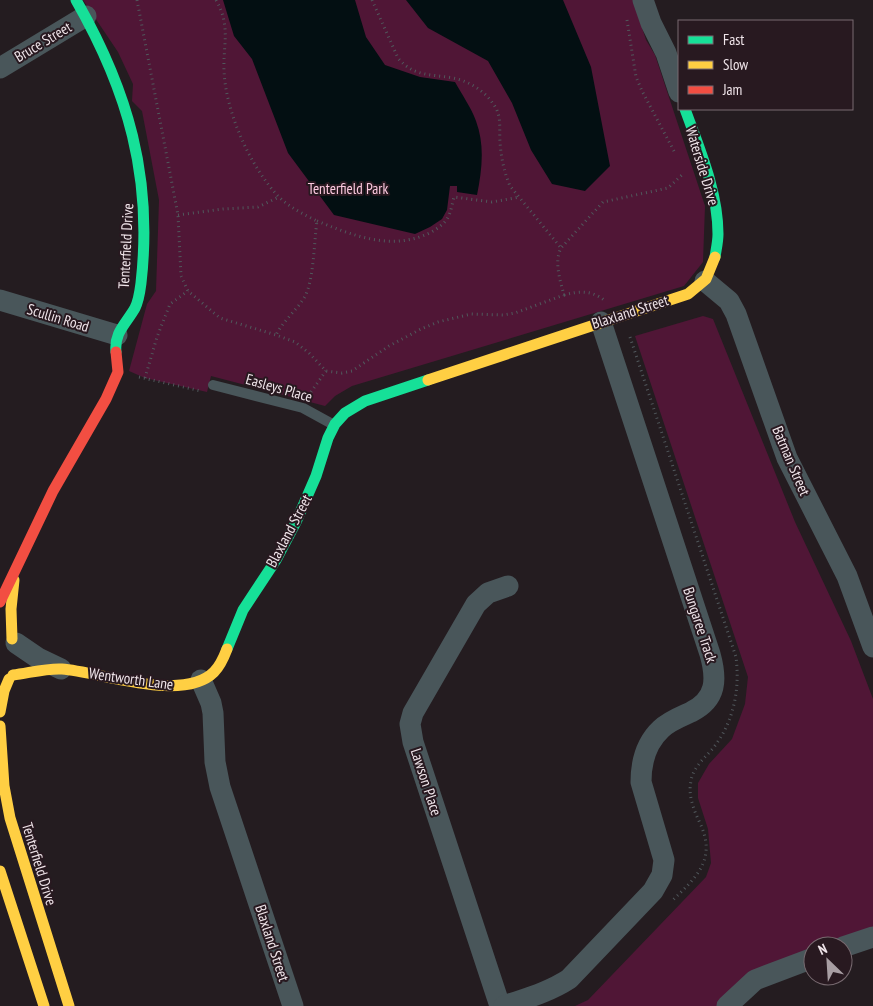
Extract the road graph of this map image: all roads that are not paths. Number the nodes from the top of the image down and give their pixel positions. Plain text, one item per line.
1 (643, 0) edge
2 (81, 8) edge
3 (0, 68) edge
4 (678, 89) edge
5 (685, 110) edge
6 (705, 282) junction
7 (0, 300) edge
8 (601, 322) junction
9 (117, 335) junction
10 (213, 385) road end
11 (334, 425) junction
12 (17, 564) junction
13 (508, 586) dead end
14 (0, 602) edge
15 (13, 647) edge
16 (873, 647) edge
17 (61, 669) junction
18 (7, 679) edge
19 (201, 680) junction
20 (0, 712) edge
21 (0, 726) edge
22 (0, 871) edge
23 (873, 937) edge
24 (853, 944) edge
25 (803, 962) edge
26 (44, 1006) edge
27 (69, 1006) edge
28 (293, 1006) edge
29 (500, 1006) edge
30 (504, 1006) edge
31 (726, 1006) edge

1 - 4 street
2 - 3 street, Bruce Street
2 - 9 street, Tenterfield Drive
5 - 6 street, Waterside Drive
6 - 8 street, Blaxland Street
6 - 16 street, Batman Street
7 - 9 street, Scullin Road
8 - 11 street, Blaxland Street
8 - 30 street, Bungaree Track
9 - 12 street
10 - 11 lane, Easleys Place
11 - 19 street, Blaxland Street
12 - 14 street
12 - 15 street
13 - 29 street, Lawson Place
15 - 17 street, Wentworth Lane
15 - 18 street
17 - 18 street, Wentworth Lane
17 - 19 street, Wentworth Lane
18 - 20 street
19 - 28 street, Blaxland Street
21 - 27 street, Tenterfield Drive
22 - 26 street
23 - 24 street
25 - 31 street

